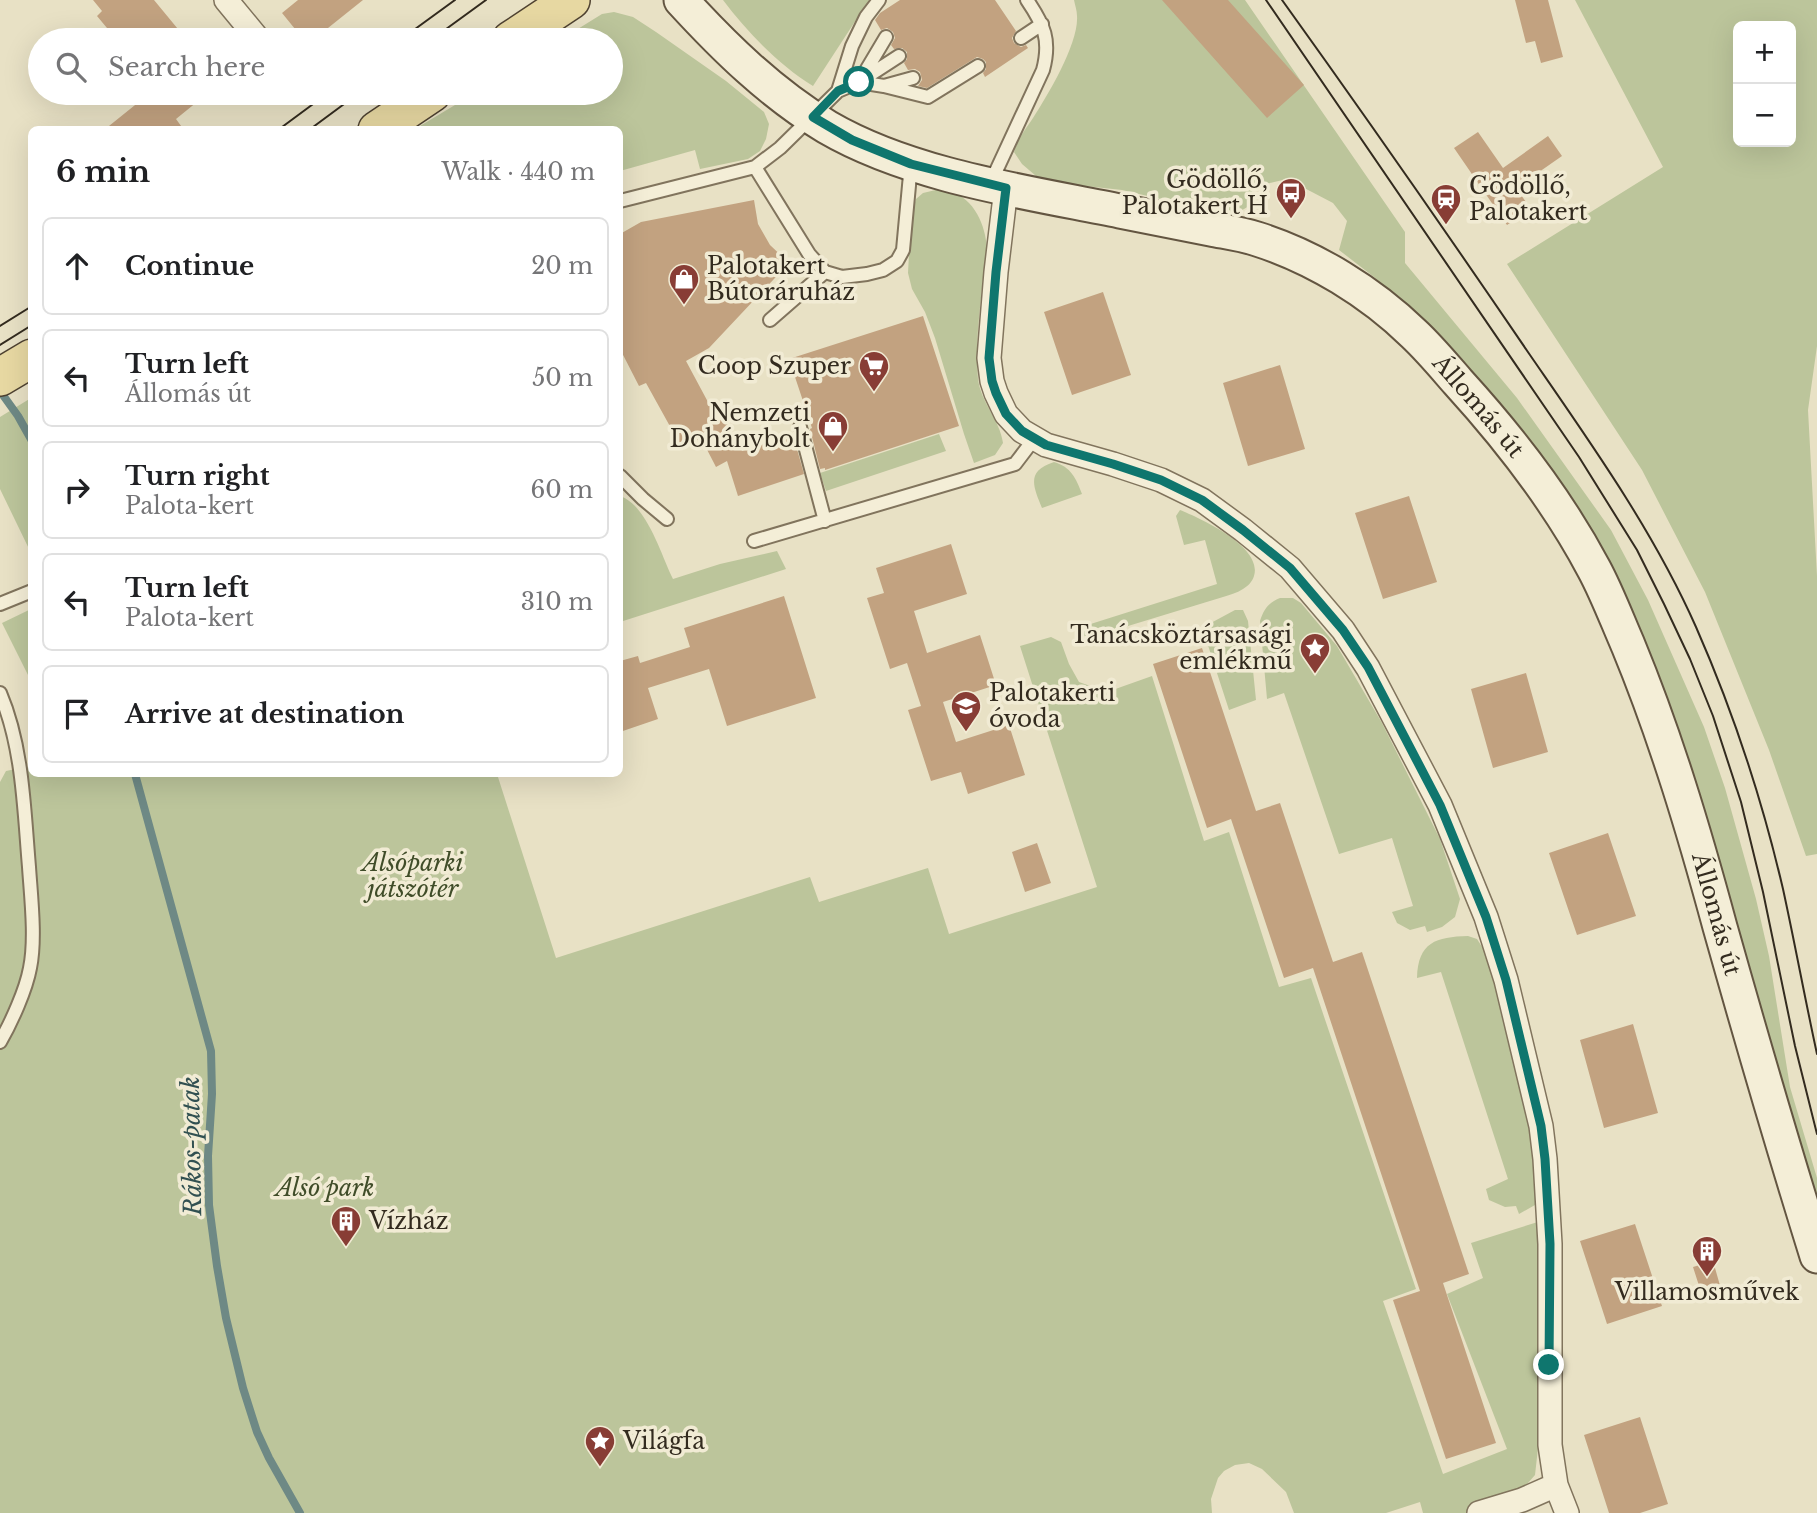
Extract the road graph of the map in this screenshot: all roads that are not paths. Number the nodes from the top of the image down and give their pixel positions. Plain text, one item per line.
1 (226, 0) edge
2 (556, 0) edge
3 (571, 0) edge
4 (681, 0) edge
5 (879, 0) edge
6 (1027, 0) edge
7 (1042, 24) junction
8 (249, 28) edge
9 (524, 28) edge
10 (528, 28) edge
11 (886, 37) dead end
12 (1021, 38) dead end
13 (899, 56) dead end
14 (974, 65) dead end
15 (913, 78) dead end
16 (859, 82) junction
17 (884, 86) junction
18 (838, 91) junction
19 (414, 105) edge
20 (813, 117) junction
21 (383, 126) edge
22 (911, 164) junction
23 (755, 167) junction
24 (998, 186) junction
25 (623, 200) edge
26 (825, 272) junction
27 (771, 320) dead end
28 (800, 428) dead end
29 (1034, 439) junction
30 (623, 479) edge
31 (667, 519) dead end
32 (825, 521) junction
33 (754, 541) dead end
34 (28, 593) edge
35 (0, 604) edge
36 (0, 693) edge
37 (0, 1042) edge
38 (1817, 1256) edge
39 (1556, 1485) junction
40 (1479, 1513) edge
41 (1567, 1513) edge

1 - 8 street
2 - 9 main road
3 - 10 main road
4 - 20 main road, Állomás út
5 - 18 lane
6 - 7 lane
7 - 12 lane
7 - 24 lane
11 - 16 lane
13 - 16 lane
14 - 17 lane
15 - 17 lane
16 - 17 lane
16 - 18 lane
18 - 20 lane
19 - 21 main road
20 - 22 main road, Állomás út
20 - 23 lane
22 - 24 main road, Állomás út
22 - 26 lane
23 - 25 lane
23 - 26 lane
24 - 29 street
24 - 38 main road, Állomás út
26 - 27 lane
28 - 32 lane
29 - 32 lane
29 - 39 street
30 - 31 lane
32 - 33 lane
34 - 35 lane
36 - 37 lane
39 - 40 street
39 - 41 street

